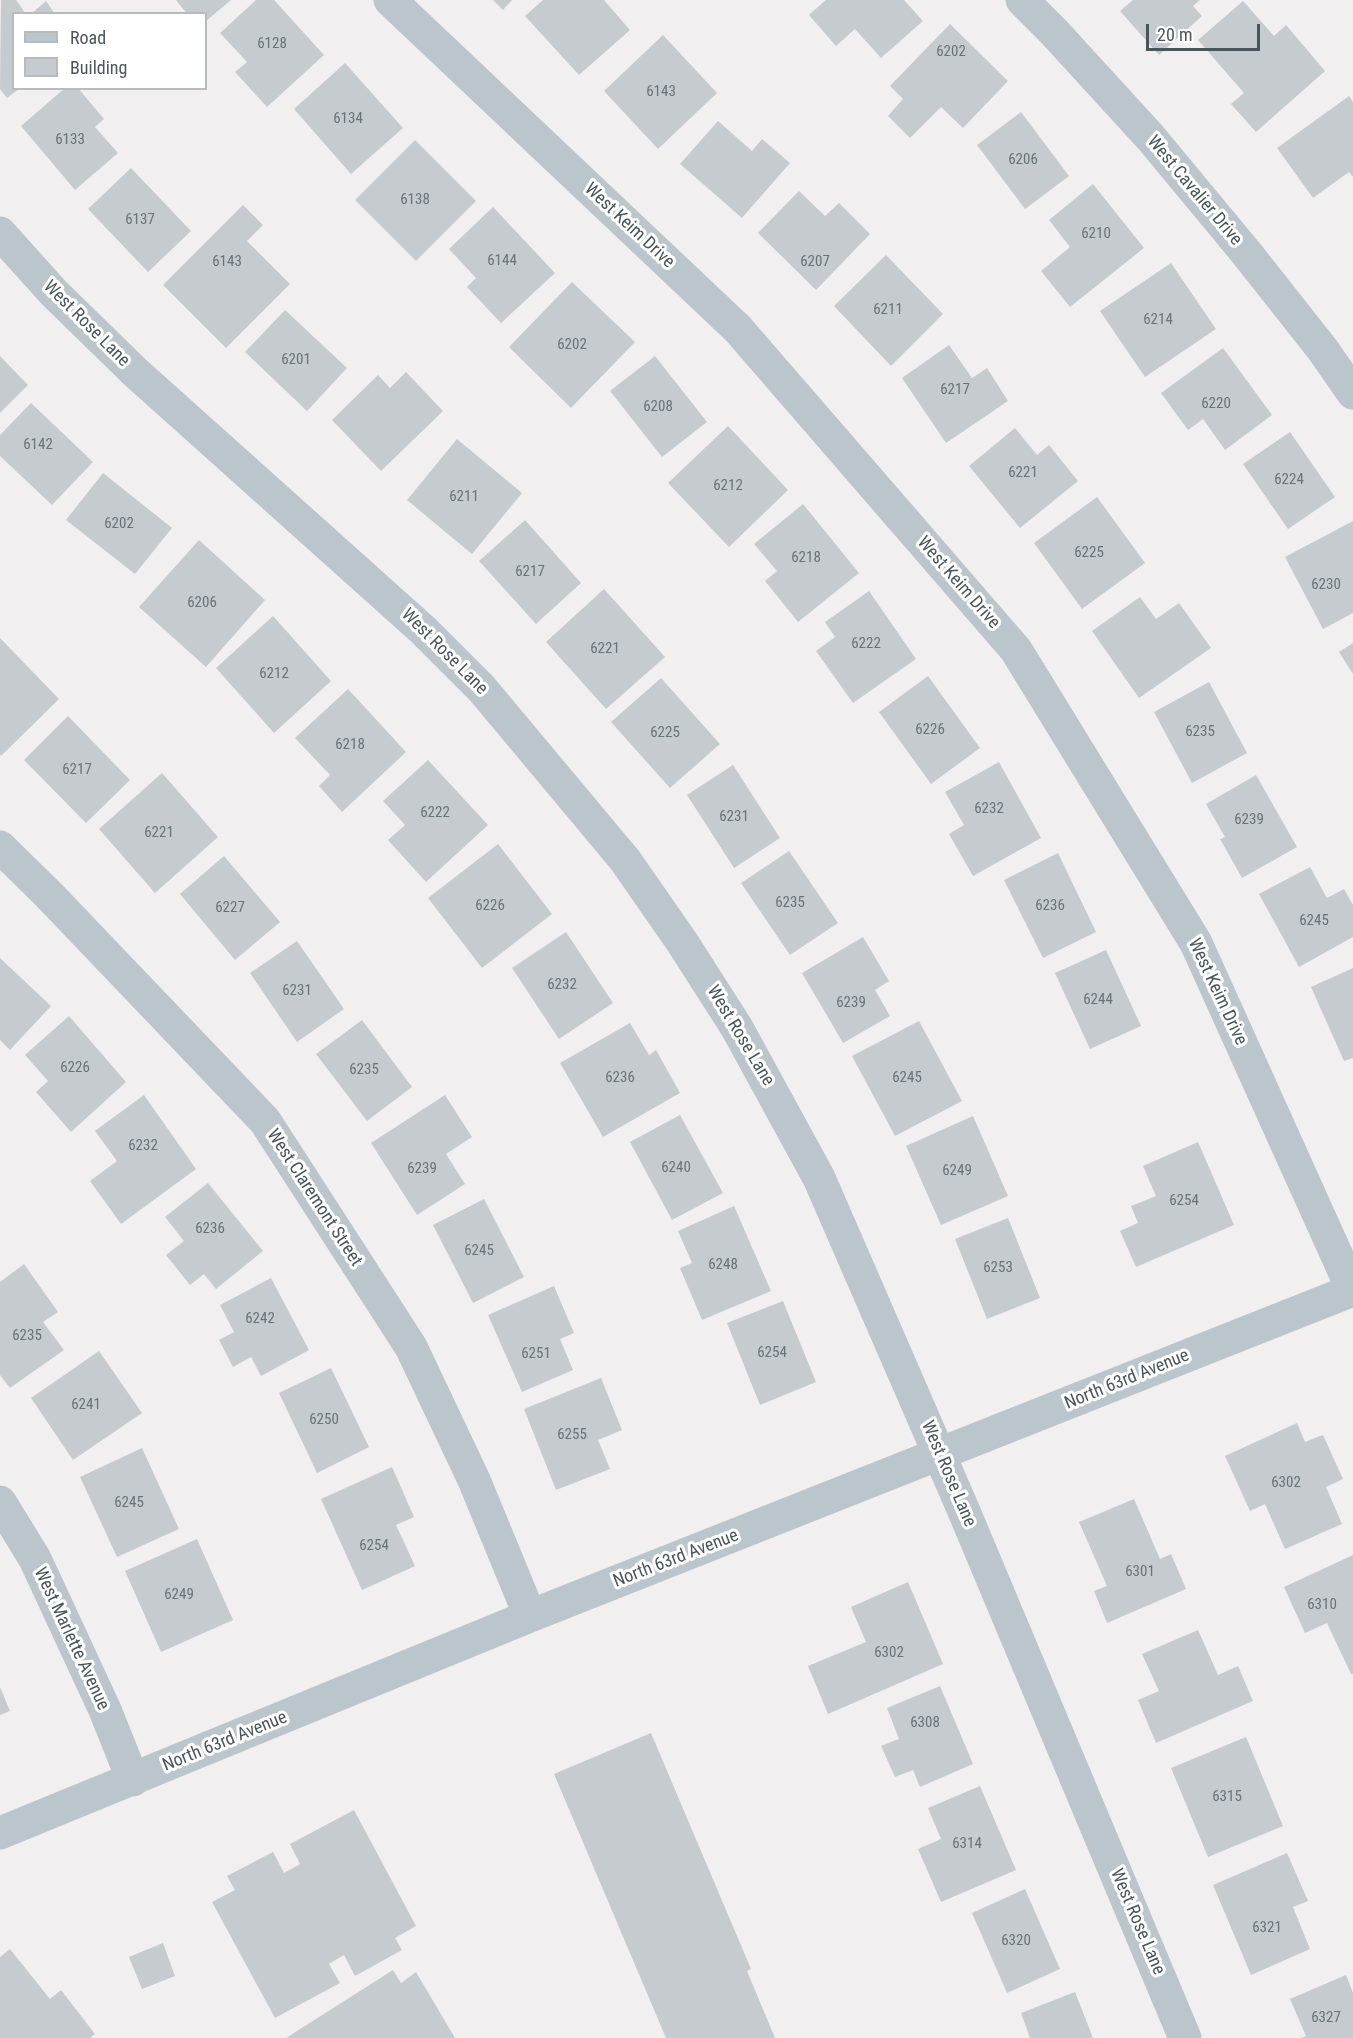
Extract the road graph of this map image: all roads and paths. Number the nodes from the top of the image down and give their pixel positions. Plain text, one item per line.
1 (390, 0) edge
2 (1022, 0) edge
3 (0, 233) edge
4 (1353, 393) edge
5 (0, 847) edge
6 (1353, 1290) edge
7 (940, 1455) junction
8 (0, 1502) edge
9 (530, 1616) junction
10 (133, 1780) junction
11 (0, 1833) edge
12 (1185, 2038) edge

1 - 6 street, West Keim Drive
2 - 4 street, West Cavalier Drive
3 - 7 street, West Rose Lane
5 - 9 street, West Claremont Street
6 - 7 street, North 63rd Avenue
7 - 9 street, North 63rd Avenue
7 - 12 street, West Rose Lane
8 - 10 street, West Marlette Avenue
9 - 10 street, North 63rd Avenue
10 - 11 street, North 63rd Avenue

